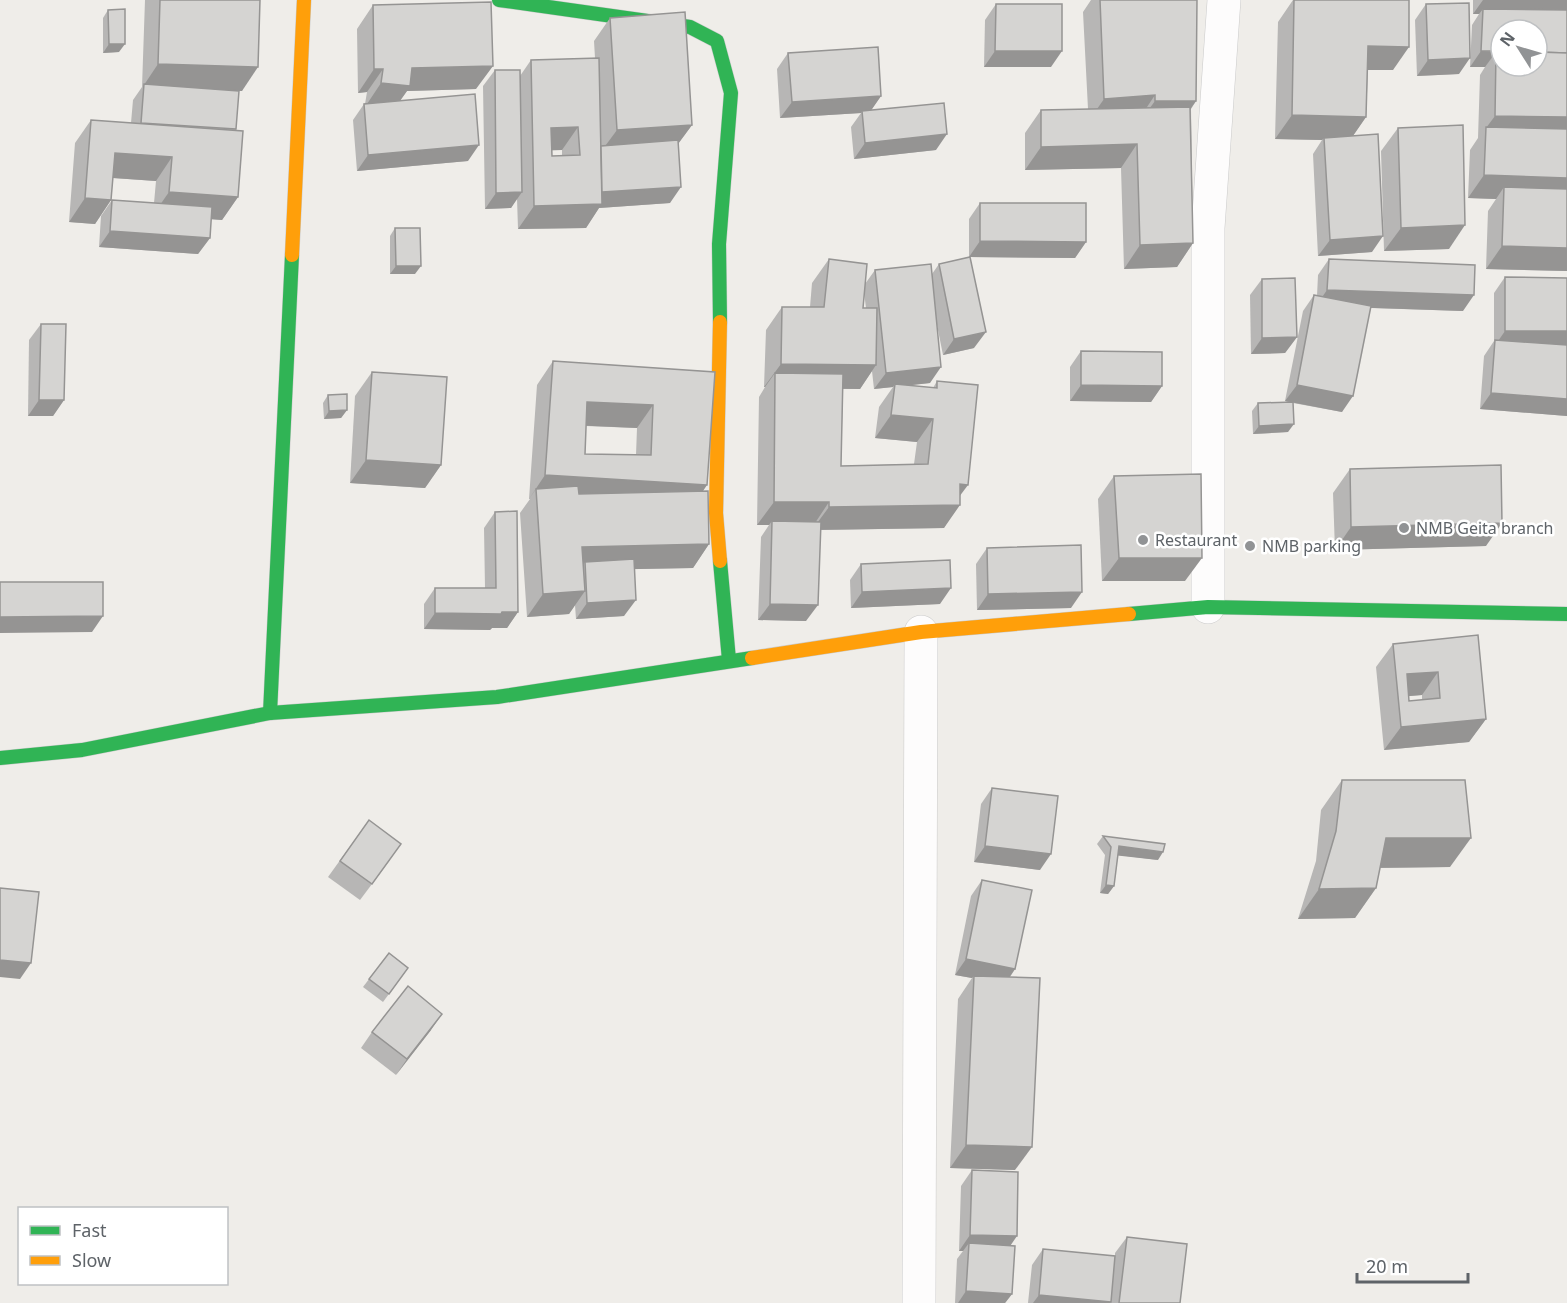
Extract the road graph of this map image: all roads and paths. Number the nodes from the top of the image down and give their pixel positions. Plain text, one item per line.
1 (304, 0) edge
2 (500, 0) edge
3 (1224, 0) edge
4 (1208, 607) junction
5 (1567, 614) edge
6 (921, 632) junction
7 (729, 660) junction
8 (270, 713) junction
9 (0, 758) edge
10 (919, 1303) edge

1 - 8 street
2 - 7 street
3 - 4 street
4 - 5 street
4 - 6 street
6 - 7 street
6 - 10 street
7 - 8 street
8 - 9 street

